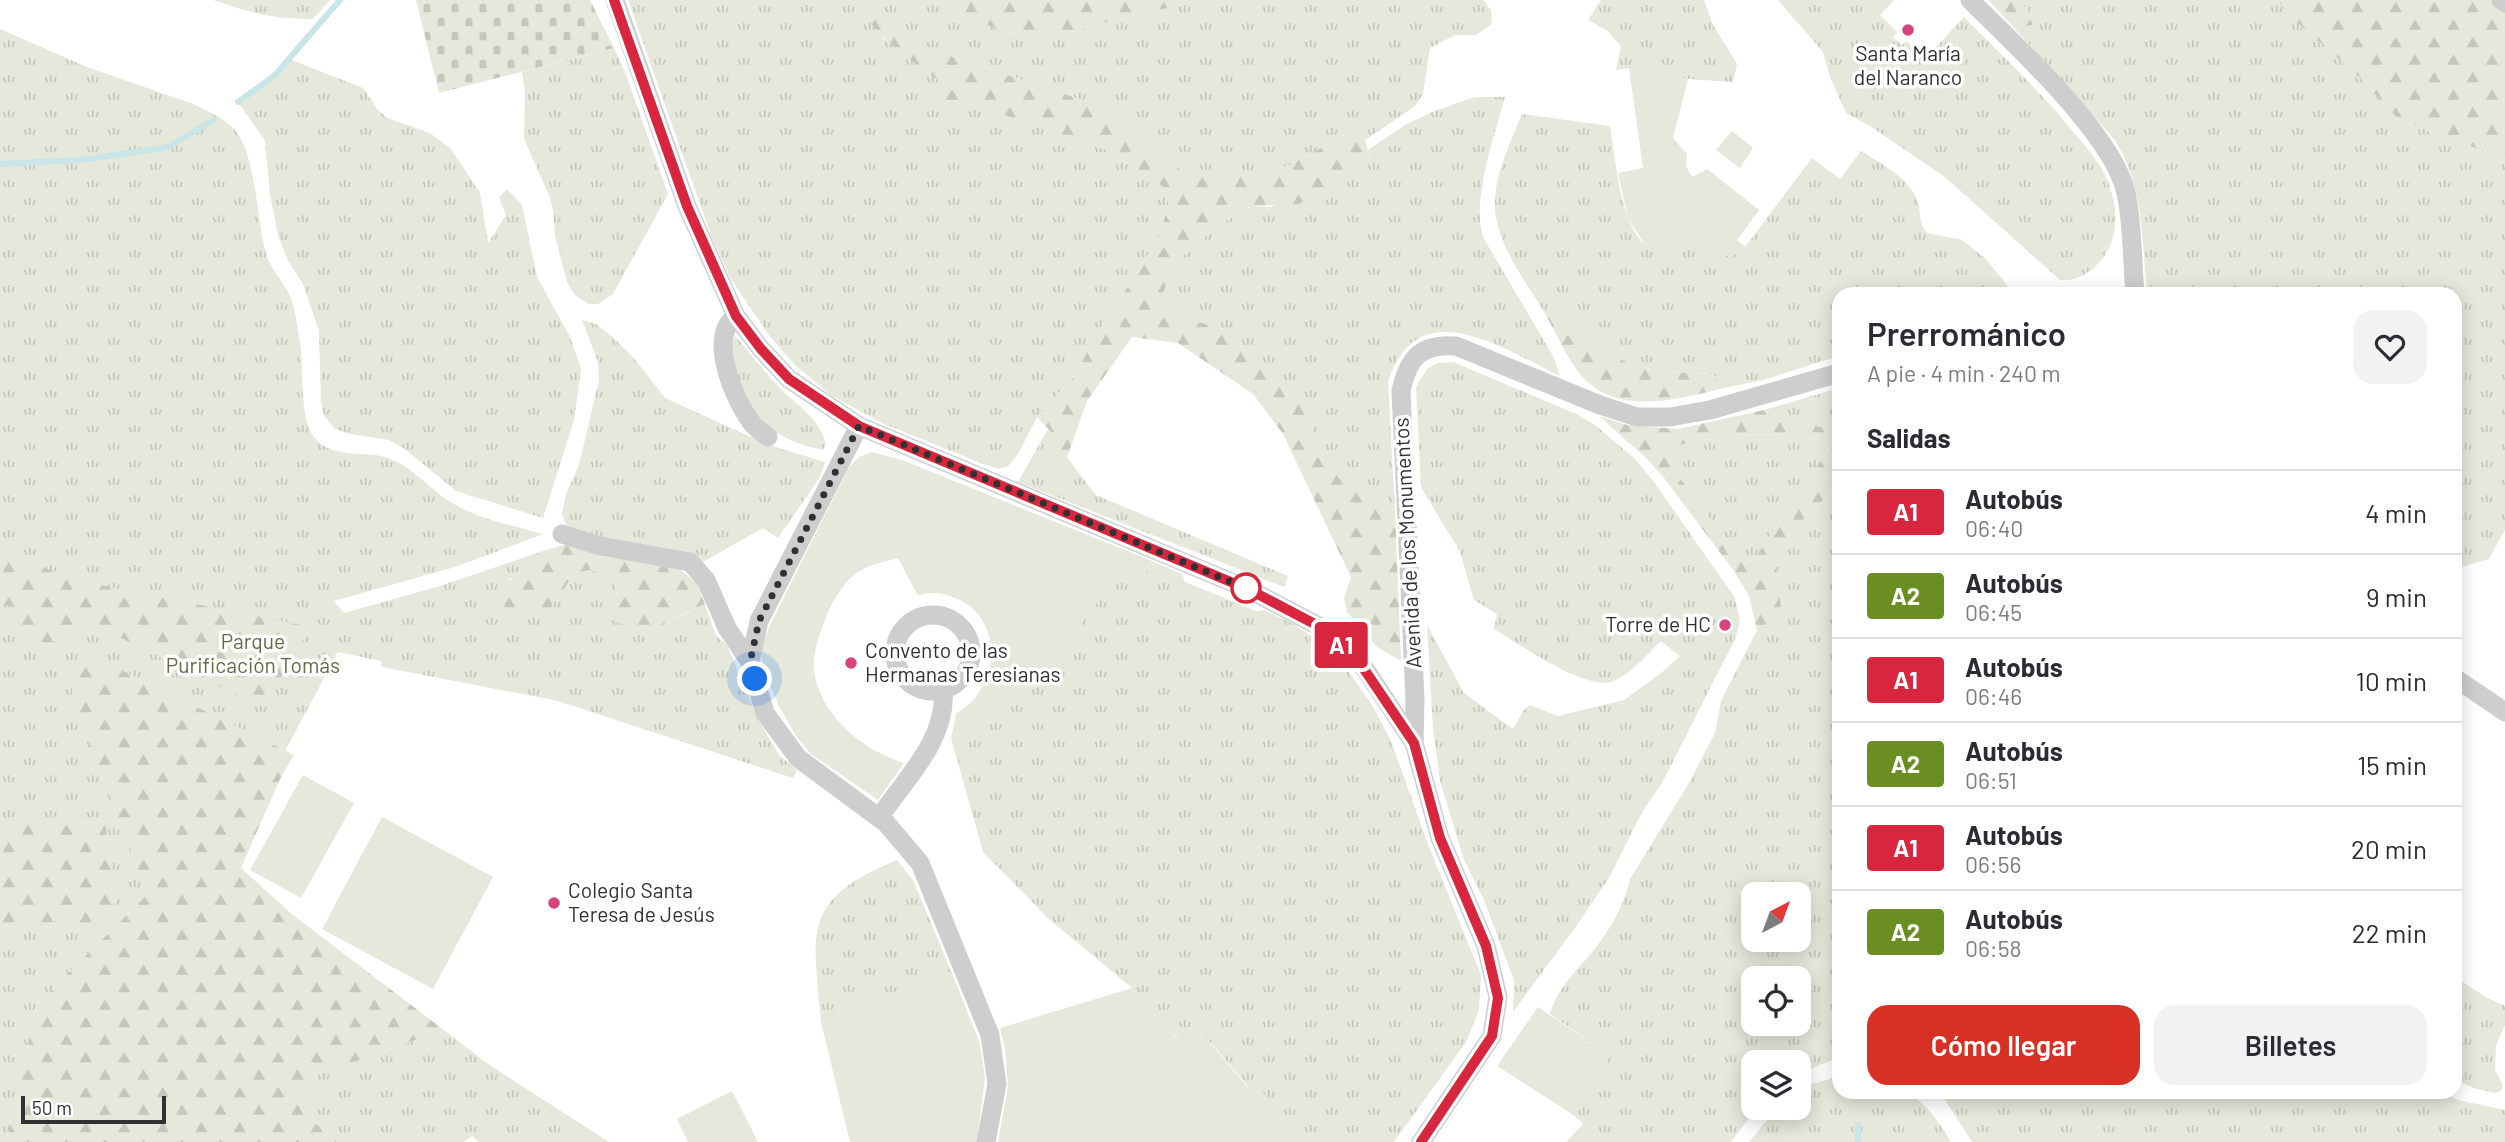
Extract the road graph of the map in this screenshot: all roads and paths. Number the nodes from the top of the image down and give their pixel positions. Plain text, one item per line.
1 (615, 0) edge
2 (1970, 0) edge
3 (2134, 287) edge
4 (736, 316) junction
5 (1832, 375) edge
6 (859, 426) junction
7 (768, 437) dead end
8 (562, 534) dead end
9 (750, 662) junction
10 (2462, 683) edge
11 (943, 689) dead end
12 (2505, 712) edge
13 (1414, 743) junction
14 (879, 818) junction
15 (986, 1142) edge
16 (1421, 1142) edge

1 - 4 street
2 - 3 street
4 - 6 street
4 - 7 street
5 - 13 street, Avenida de los Monumentos
6 - 9 street
6 - 13 street
8 - 9 street
9 - 14 street
10 - 12 street
11 - 14 street
13 - 16 street, Avenida de los Monumentos
14 - 15 street

